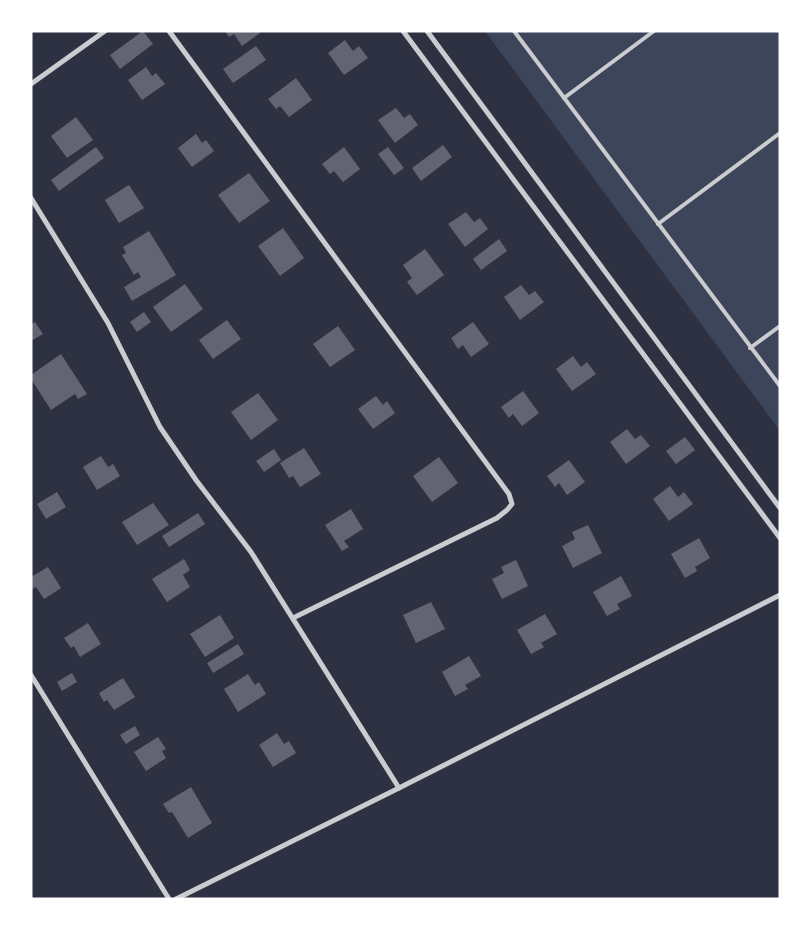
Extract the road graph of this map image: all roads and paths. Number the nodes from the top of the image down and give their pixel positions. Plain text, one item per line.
1 (105, 31) edge
2 (169, 31) edge
3 (402, 31) edge
4 (427, 31) edge
5 (514, 31) edge
6 (654, 31) edge
7 (31, 84) edge
8 (564, 98) junction
9 (780, 133) edge
10 (31, 198) edge
11 (658, 224) junction
12 (780, 326) edge
13 (750, 348) junction
14 (780, 386) edge
15 (780, 508) edge
16 (780, 538) edge
17 (780, 594) edge
18 (293, 618) junction
19 (31, 675) edge
20 (399, 788) junction
21 (169, 899) edge
22 (176, 899) edge

1 - 7 street
2 - 18 street
3 - 16 street
4 - 15 street
5 - 8 lane
6 - 8 lane
8 - 11 lane
9 - 11 lane
10 - 18 street
11 - 13 lane
12 - 13 lane
13 - 14 lane
17 - 20 street
18 - 20 street
19 - 21 street
20 - 22 street

